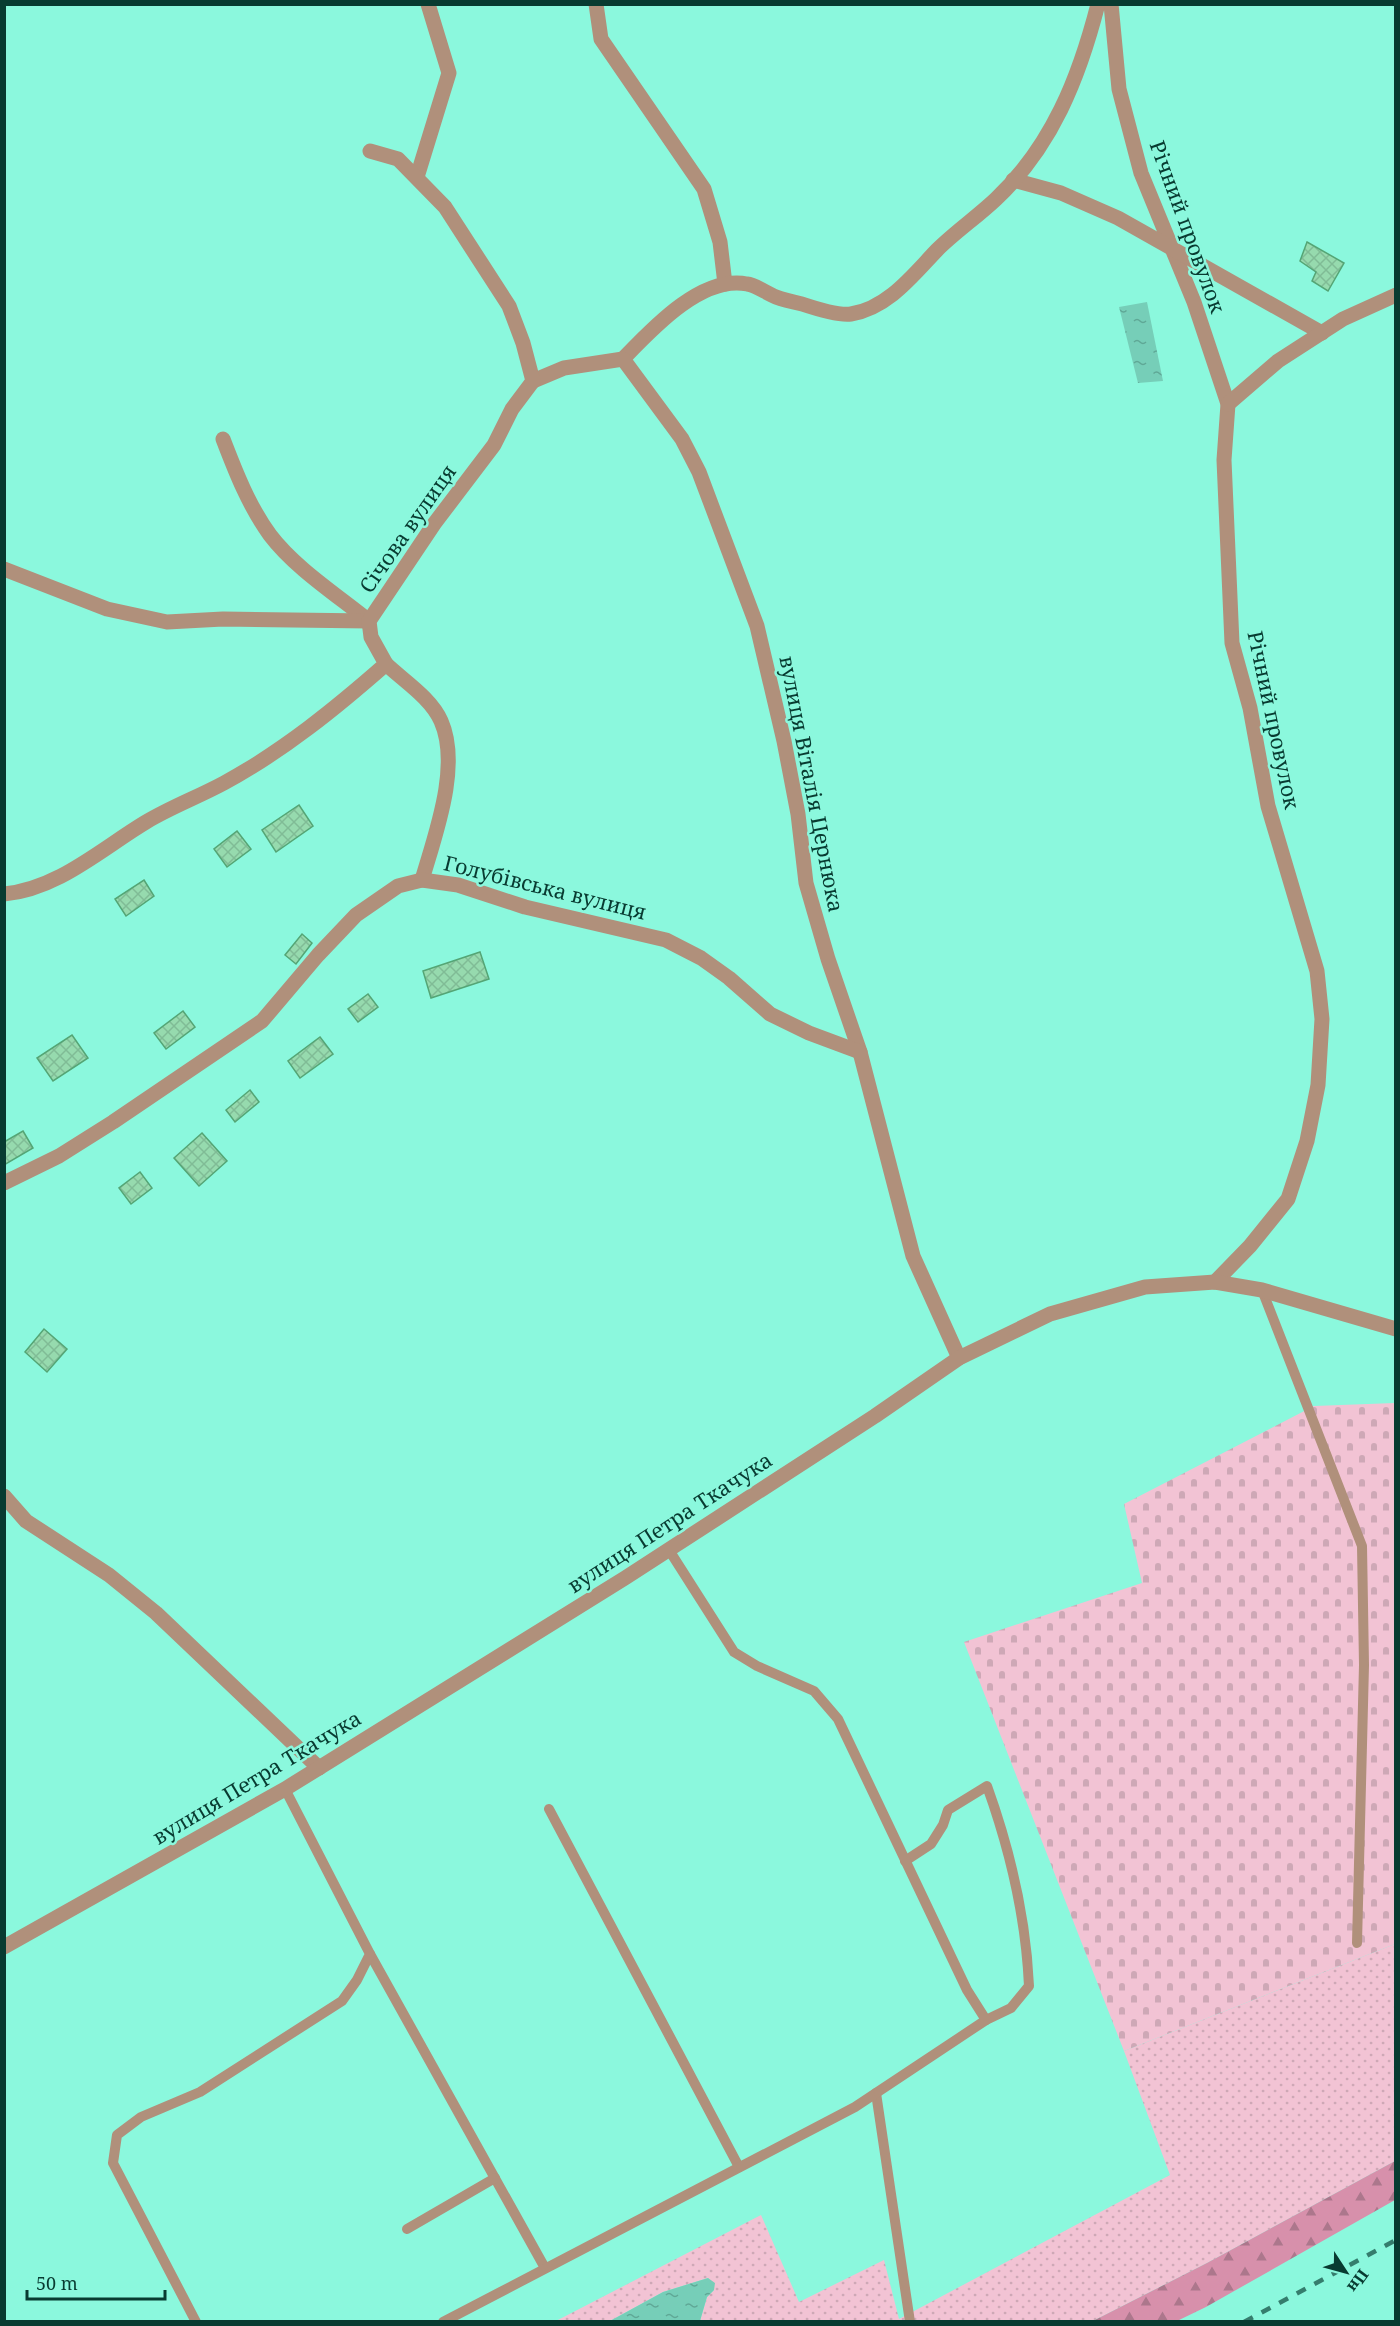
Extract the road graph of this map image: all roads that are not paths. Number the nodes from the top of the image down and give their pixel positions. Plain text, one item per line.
1 (428, 4) edge
2 (596, 4) edge
3 (1098, 4) edge
4 (1111, 4) edge
5 (370, 151) dead end
6 (417, 177) junction
7 (1013, 180) junction
8 (1170, 246) junction
9 (725, 284) junction
10 (1395, 295) edge
11 (1322, 333) junction
12 (623, 359) junction
13 (532, 381) junction
14 (1228, 404) junction
15 (223, 440) dead end
16 (4, 569) edge
17 (369, 621) junction
18 (386, 664) junction
19 (422, 880) junction
20 (4, 894) edge
21 (860, 1052) junction
22 (4, 1183) edge
23 (1215, 1282) junction
24 (1262, 1290) junction
25 (1395, 1329) edge
26 (959, 1358) junction
27 (4, 1496) edge
28 (669, 1550) junction
29 (319, 1768) junction
30 (285, 1789) junction
31 (549, 1809) dead end
32 (905, 1861) junction
33 (1357, 1943) dead end
34 (4, 1947) edge
35 (370, 1954) junction
36 (986, 2020) junction
37 (876, 2093) junction
38 (739, 2167) junction
39 (495, 2178) junction
40 (407, 2229) dead end
41 (545, 2268) junction
42 (196, 2322) edge
43 (443, 2322) edge
44 (910, 2322) edge

1 - 6 street
2 - 9 street
3 - 7 street
4 - 8 street, Річний провулок
5 - 6 street
6 - 13 street
7 - 8 street
7 - 9 street
8 - 11 street
8 - 14 street, Річний провулок
9 - 12 street
10 - 11 street
11 - 14 street
12 - 13 street
12 - 21 street, вулиця Віталія Цернюка
13 - 17 street, Січова вулиця
14 - 23 street, Річний провулок
15 - 17 street
16 - 17 street
17 - 18 street, Січова вулиця
18 - 19 street, Січова вулиця
18 - 20 street
19 - 21 street, Голубівська вулиця
19 - 22 street, Голубівська вулиця
21 - 26 street, вулиця Віталія Цернюка
23 - 24 street, вулиця Петра Ткачука
23 - 26 street, вулиця Петра Ткачука
24 - 25 street, вулиця Петра Ткачука
24 - 33 lane
26 - 28 street, вулиця Петра Ткачука
27 - 29 street
28 - 29 street, вулиця Петра Ткачука
28 - 32 lane
29 - 30 street, вулиця Петра Ткачука
30 - 34 street, вулиця Петра Ткачука
30 - 35 lane
31 - 38 lane
32 - 36 lane
32 - 36 lane
35 - 39 lane
35 - 42 lane
36 - 37 lane
37 - 38 lane
37 - 44 lane
38 - 41 lane
39 - 40 lane
39 - 41 lane
41 - 43 lane

